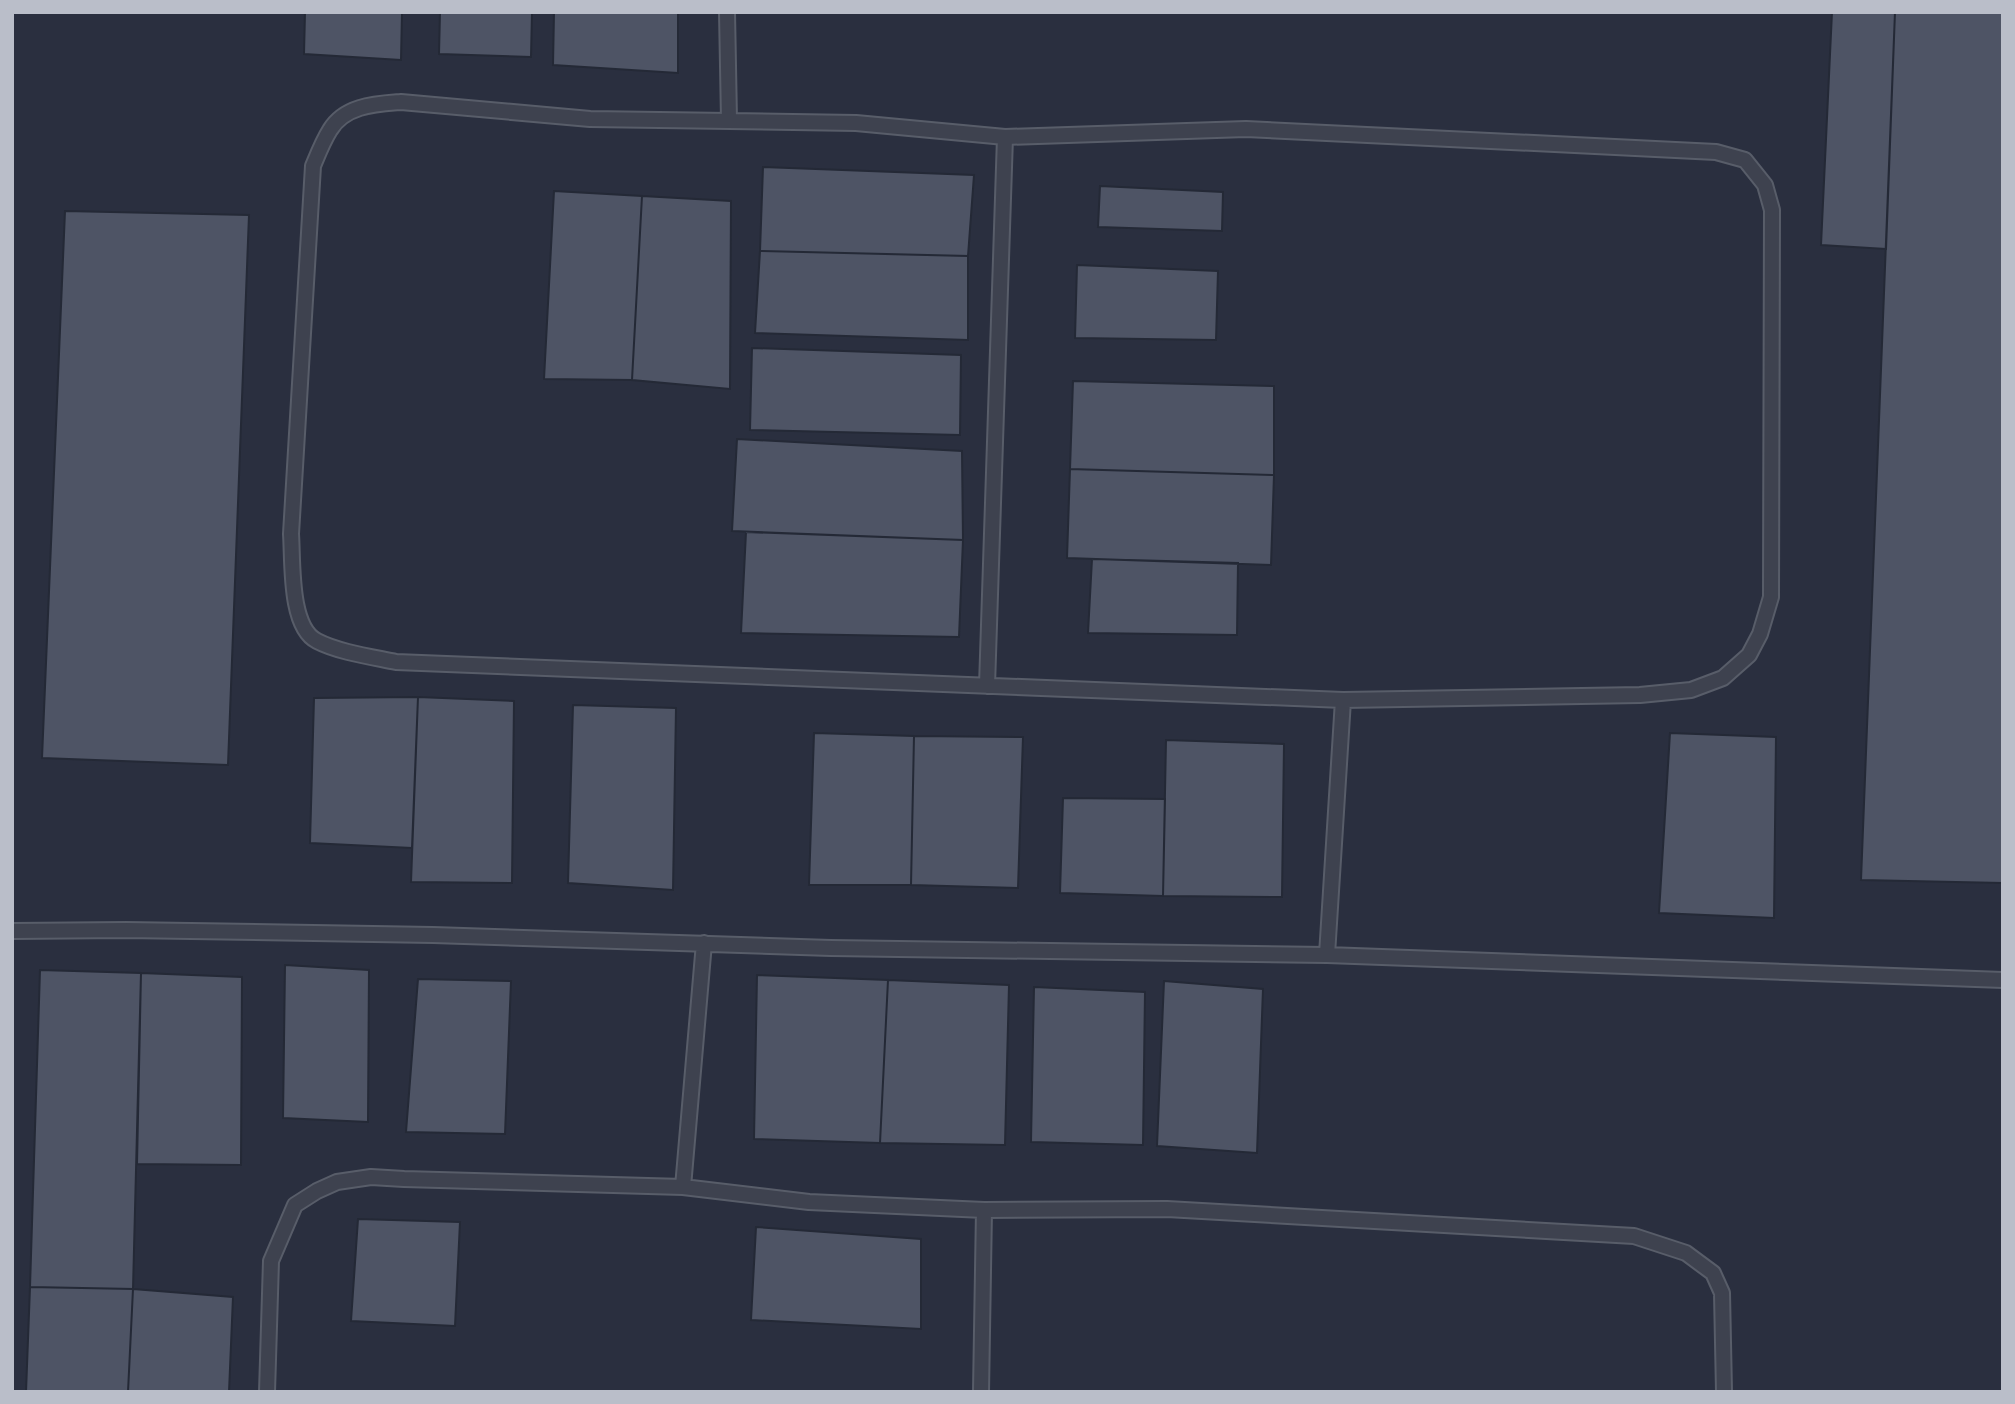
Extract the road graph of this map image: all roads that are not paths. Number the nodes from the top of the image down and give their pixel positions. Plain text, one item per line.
1 (727, 12) edge
2 (729, 120) junction
3 (1005, 137) junction
4 (987, 686) junction
5 (1343, 700) junction
6 (12, 931) edge
7 (704, 943) junction
8 (1327, 955) junction
9 (2003, 980) edge
10 (683, 1187) junction
11 (985, 1210) junction
12 (267, 1392) edge
13 (981, 1392) edge
14 (1724, 1392) edge

1 - 2 lane
2 - 3 lane
2 - 4 lane
3 - 4 lane
3 - 5 lane
4 - 5 lane
5 - 8 lane
6 - 7 lane
7 - 8 lane
7 - 10 lane
8 - 9 lane
10 - 11 lane
10 - 12 lane
11 - 13 lane
11 - 14 lane

